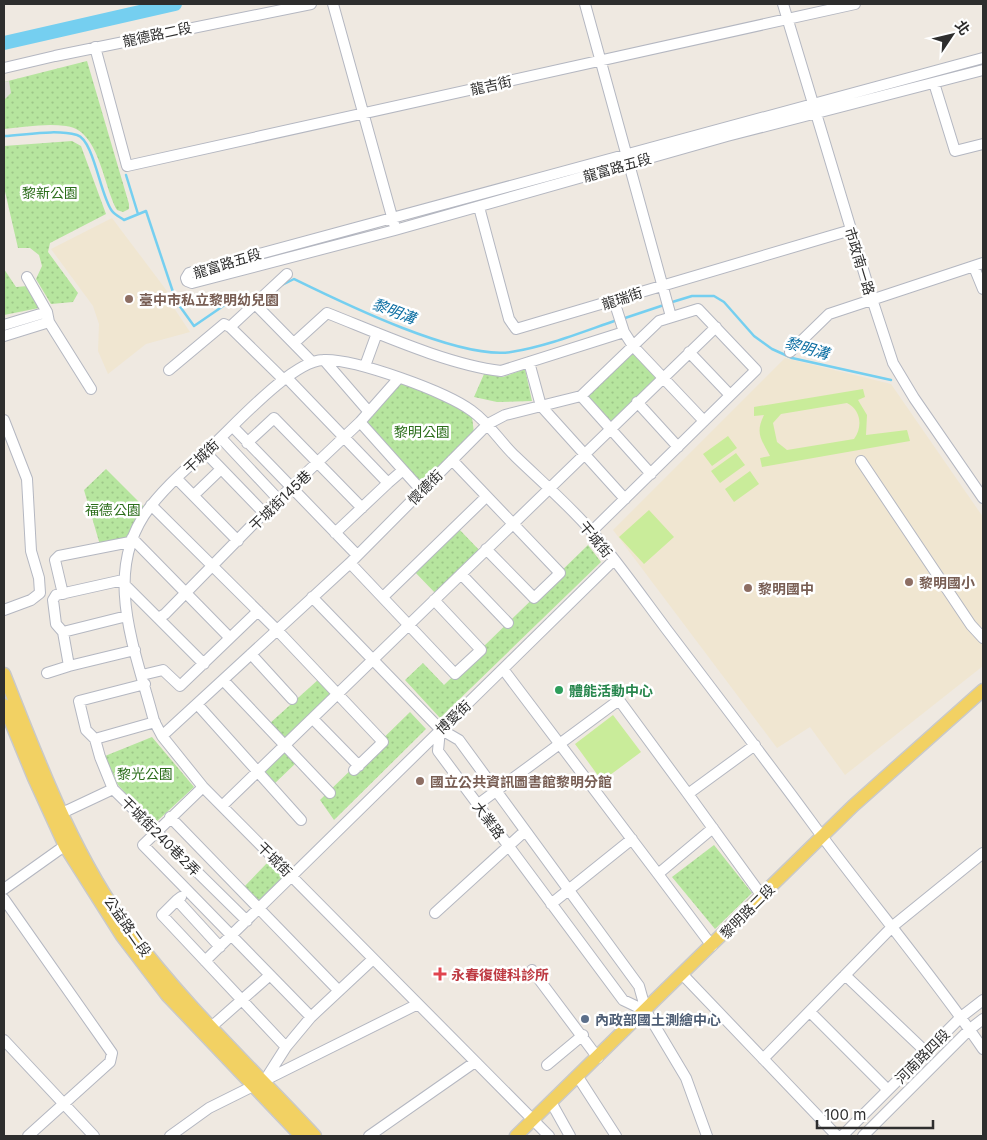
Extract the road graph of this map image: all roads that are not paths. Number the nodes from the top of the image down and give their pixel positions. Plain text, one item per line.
1 (311, 4) edge
2 (332, 4) edge
3 (585, 4) edge
4 (783, 4) edge
5 (855, 4) edge
6 (788, 19) junction
7 (95, 47) junction
8 (983, 58) edge
9 (600, 61) junction
10 (4, 68) edge
11 (983, 70) edge
12 (934, 83) junction
13 (815, 109) junction
14 (363, 113) junction
15 (983, 144) edge
16 (626, 159) junction
17 (478, 207) junction
18 (392, 218) junction
19 (395, 230) junction
20 (851, 230) junction
21 (978, 265) edge
22 (287, 274) dead end
23 (27, 277) dead end
24 (662, 287) junction
25 (983, 289) edge
26 (872, 299) junction
27 (615, 303) junction
28 (254, 304) junction
29 (670, 311) dead end
30 (48, 317) junction
31 (4, 325) edge
32 (227, 326) junction
33 (716, 327) junction
34 (623, 329) junction
35 (377, 333) junction
36 (4, 336) edge
37 (294, 344) junction
38 (633, 346) junction
39 (689, 352) junction
40 (790, 352) dead end
41 (324, 360) junction
42 (312, 362) junction
43 (529, 362) junction
44 (365, 366) junction
45 (169, 370) dead end
46 (398, 378) junction
47 (663, 378) junction
48 (285, 379) junction
49 (91, 389) dead end
50 (730, 395) junction
51 (581, 396) junction
52 (637, 402) junction
53 (541, 406) junction
54 (369, 412) junction
55 (4, 420) edge
56 (704, 421) junction
57 (360, 422) junction
58 (488, 424) junction
59 (233, 428) junction
60 (610, 428) junction
61 (221, 438) junction
62 (344, 438) junction
63 (247, 443) junction
64 (678, 447) junction
65 (205, 452) junction
66 (583, 455) junction
67 (452, 460) junction
68 (861, 461) dead end
69 (318, 463) junction
70 (221, 469) junction
71 (403, 470) junction
72 (651, 474) junction
73 (178, 479) junction
74 (388, 483) junction
75 (292, 488) junction
76 (549, 488) junction
77 (421, 490) junction
78 (194, 495) junction
79 (486, 496) junction
80 (983, 498) edge
81 (280, 500) junction
82 (625, 500) junction
83 (151, 505) junction
84 (362, 508) junction
85 (264, 513) junction
86 (513, 524) junction
87 (592, 532) junction
88 (335, 533) junction
89 (131, 540) junction
90 (238, 541) junction
91 (486, 549) junction
92 (357, 555) junction
93 (614, 560) junction
94 (350, 563) junction
95 (214, 566) junction
96 (461, 574) junction
97 (124, 582) junction
98 (186, 594) junction
99 (60, 595) junction
100 (312, 597) junction
101 (383, 597) junction
102 (434, 600) junction
103 (4, 610) edge
104 (258, 611) junction
105 (127, 616) junction
106 (158, 618) junction
107 (508, 624) dead end
108 (408, 625) junction
109 (277, 630) junction
110 (63, 632) junction
111 (230, 638) junction
112 (983, 638) edge
113 (135, 650) junction
114 (251, 654) junction
115 (373, 660) junction
116 (204, 664) junction
117 (69, 666) junction
118 (503, 669) junction
119 (47, 673) dead end
120 (4, 674) edge
121 (143, 679) junction
122 (223, 680) junction
123 (983, 690) edge
124 (337, 694) junction
125 (292, 699) dead end
126 (197, 704) junction
127 (4, 705) edge
128 (312, 719) junction
129 (155, 722) junction
130 (440, 729) junction
131 (162, 736) junction
132 (95, 739) junction
133 (560, 744) junction
134 (285, 745) junction
135 (755, 745) junction
136 (256, 773) junction
137 (203, 787) junction
138 (113, 789) junction
139 (496, 792) junction
140 (330, 794) dead end
141 (688, 794) junction
142 (478, 805) junction
143 (222, 806) junction
144 (62, 813) junction
145 (170, 817) junction
146 (301, 820) dead end
147 (713, 828) junction
148 (156, 830) junction
149 (525, 831) junction
150 (822, 837) junction
151 (632, 839) junction
152 (70, 842) junction
153 (508, 846) junction
154 (983, 853) edge
155 (658, 874) junction
156 (291, 875) junction
157 (4, 889) edge
158 (569, 890) junction
159 (187, 891) junction
160 (762, 896) junction
161 (4, 899) edge
162 (177, 900) junction
163 (552, 904) junction
164 (260, 910) junction
165 (435, 913) dead end
166 (247, 921) junction
167 (893, 926) junction
168 (232, 936) junction
169 (220, 946) junction
170 (712, 946) junction
171 (373, 959) junction
172 (205, 961) junction
173 (532, 970) dead end
174 (270, 975) junction
175 (683, 975) junction
176 (846, 975) junction
177 (339, 991) junction
178 (242, 1000) junction
179 (983, 1000) edge
180 (418, 1004) junction
181 (646, 1010) junction
182 (810, 1012) junction
183 (311, 1017) junction
184 (961, 1017) junction
185 (983, 1019) edge
186 (210, 1028) junction
187 (970, 1029) junction
188 (583, 1035) junction
189 (4, 1040) edge
190 (286, 1047) junction
191 (983, 1049) edge
192 (926, 1052) junction
193 (598, 1058) junction
194 (764, 1059) junction
195 (475, 1062) junction
196 (547, 1065) dead end
197 (578, 1077) junction
198 (260, 1084) junction
199 (888, 1090) junction
200 (551, 1102) junction
201 (63, 1104) junction
202 (533, 1120) junction
203 (28, 1136) edge
204 (94, 1136) edge
205 (170, 1136) edge
206 (302, 1136) edge
207 (315, 1136) edge
208 (369, 1136) edge
209 (516, 1136) edge
210 (549, 1136) edge
211 (570, 1136) edge
212 (616, 1136) edge
213 (707, 1136) edge
214 (837, 1136) edge
215 (842, 1136) edge
216 (863, 1136) edge

1 - 7 street, 龍德路二段
2 - 14 street
3 - 9 street
4 - 6 street, 市政南一路
5 - 6 street, 龍吉街
6 - 9 street, 龍吉街
6 - 13 street, 市政南一路
7 - 10 street, 龍德路二段
7 - 14 street, 龍吉街
8 - 13 street, 龍富路五段
9 - 14 street, 龍吉街
9 - 16 street
11 - 12 street, 龍富路五段
12 - 13 street, 龍富路五段
12 - 15 street
13 - 16 street, 龍富路五段
13 - 20 street, 市政南一路
14 - 18 street
16 - 17 street, 龍富路五段
16 - 18 street, 龍富路五段
16 - 24 street
17 - 19 street, 龍富路五段
17 - 27 street, 龍瑞街
18 - 19 street
18 - 19 street, 龍富路五段
20 - 24 street, 龍瑞街
20 - 26 street, 市政南一路
21 - 25 street
21 - 26 street
22 - 28 street
23 - 30 street
24 - 27 street, 龍瑞街
24 - 29 street
26 - 40 street
26 - 80 street, 市政南一路
27 - 34 street
28 - 32 street
28 - 37 street
30 - 31 street
30 - 36 street
30 - 49 street
32 - 45 street
32 - 48 street
33 - 38 street, 懷德街
33 - 39 street
33 - 50 street
34 - 38 street
34 - 43 street
35 - 37 street
35 - 43 street
35 - 44 street
37 - 42 street
38 - 47 street
38 - 51 street, 懷德街
39 - 47 street
39 - 50 street
41 - 42 street, 干城街
41 - 44 street, 干城街
41 - 54 street
42 - 48 street, 干城街
43 - 53 street
44 - 46 street, 干城街
46 - 54 street, 干城街145巷
46 - 58 street, 干城街
47 - 52 street
47 - 56 street
48 - 59 street, 干城街
48 - 62 street
50 - 56 street
51 - 53 street, 懷德街
51 - 60 street
52 - 60 street
52 - 64 street
53 - 58 street, 懷德街
53 - 66 street
54 - 57 street, 干城街145巷
55 - 103 street
56 - 64 street
57 - 62 street, 干城街145巷
57 - 71 street
58 - 67 street, 懷德街
58 - 76 street, 干城街
59 - 61 street, 干城街
59 - 63 street
60 - 66 street
60 - 72 street
61 - 65 street, 干城街
61 - 81 street
62 - 69 street, 干城街145巷
62 - 74 street
63 - 69 street
63 - 75 street
64 - 72 street
65 - 70 street
65 - 73 street, 干城街
66 - 76 street
66 - 82 street
67 - 77 street, 懷德街
67 - 79 street
68 - 112 street
69 - 75 street, 干城街145巷
69 - 84 street
70 - 78 street
70 - 85 street
71 - 74 street
71 - 77 street
72 - 82 street
73 - 78 street
73 - 83 street, 干城街
74 - 84 street
75 - 81 street, 干城街145巷
75 - 88 street
76 - 86 street
76 - 87 street, 干城街
77 - 92 street, 懷德街
78 - 90 street
79 - 86 street
79 - 101 street
81 - 85 street, 干城街145巷
82 - 87 street
83 - 89 street, 干城街
83 - 95 street
84 - 88 street
85 - 90 street, 干城街145巷
86 - 91 street
86 - 91 street
87 - 93 street, 干城街
88 - 92 street
89 - 97 street, 干城街
89 - 98 street
89 - 99 street
90 - 95 street, 干城街145巷
91 - 96 street
92 - 94 street, 懷德街
93 - 118 street, 博愛街
93 - 135 street, 干城街
94 - 100 street, 懷德街
94 - 101 street
95 - 98 street, 干城街145巷
95 - 104 street
96 - 102 street
96 - 107 street
97 - 99 street
97 - 105 street, 干城街
97 - 106 street
98 - 106 street, 干城街145巷
98 - 111 street
99 - 110 street
100 - 109 street, 懷德街
100 - 115 street
101 - 108 street
102 - 108 street
102 - 108 street
104 - 109 street
104 - 111 street
105 - 110 street
105 - 113 street, 干城街
106 - 116 street
108 - 115 street
109 - 114 street, 懷德街
109 - 124 street
110 - 117 street
111 - 116 street
113 - 117 street
113 - 121 street, 干城街
114 - 122 street, 懷德街
114 - 125 street
115 - 124 street
115 - 130 street
116 - 121 street
117 - 119 street
118 - 130 street, 博愛街
118 - 133 street
120 - 144 main road, 公益路二段
121 - 129 street, 干城街
121 - 132 street, 干城街240巷2弄
122 - 126 street, 懷德街
122 - 134 street
123 - 150 main road, 黎明路二段
124 - 128 street
124 - 128 street
126 - 131 street, 懷德街
126 - 136 street
127 - 152 main road, 公益路二段
128 - 134 street
129 - 131 street, 干城街
129 - 132 street
130 - 139 street, 大業路
130 - 142 street, 大業路
130 - 156 street, 博愛街
131 - 137 street, 干城街
132 - 138 street, 干城街240巷2弄
133 - 139 street
133 - 141 street
133 - 151 street
134 - 136 street
134 - 140 street
135 - 141 street
135 - 150 street, 干城街
136 - 143 street
136 - 146 street
137 - 143 street, 干城街
137 - 145 street
138 - 144 street
138 - 148 street, 干城街240巷2弄
139 - 142 street
139 - 149 street, 大業路
141 - 147 street
142 - 153 street, 大業路
143 - 156 street, 干城街
144 - 152 main road, 公益路二段
145 - 148 street
145 - 164 street
147 - 155 street
147 - 160 street
148 - 159 street
148 - 166 street, 干城街240巷2弄
149 - 153 street
149 - 158 street, 大業路
150 - 160 main road, 黎明路二段
150 - 167 street, 干城街
151 - 155 street
151 - 158 street
152 - 157 street
152 - 186 main road, 公益路二段
152 - 198 main road, 公益路二段
153 - 163 street, 大業路
153 - 165 street
154 - 167 street
155 - 170 street
156 - 164 street, 博愛街
156 - 171 street, 干城街
158 - 163 street
158 - 181 street, 大業路
159 - 162 street
159 - 168 street
160 - 170 main road, 黎明路二段
161 - 201 street
162 - 169 street
162 - 172 street
163 - 181 street, 大業路
164 - 166 street, 博愛街
164 - 177 street
166 - 168 street, 博愛街
167 - 176 street
167 - 184 street, 干城街
168 - 169 street, 博愛街
168 - 174 street
169 - 172 street, 博愛街
170 - 175 main road, 黎明路二段
171 - 177 street
171 - 180 street, 干城街
172 - 178 street
173 - 188 street
174 - 178 street
174 - 183 street
175 - 181 main road, 黎明路二段
175 - 194 street
176 - 182 street
176 - 192 street
177 - 183 street
178 - 186 street
178 - 190 street
179 - 184 street, 河南路四段
180 - 195 street, 干城街
180 - 198 street
181 - 193 main road, 黎明路二段
181 - 213 street, 大業路
182 - 194 street
182 - 199 street
183 - 190 street
184 - 187 street, 干城街
184 - 192 street, 河南路四段
185 - 187 street, 河南路四段
186 - 198 main road, 公益路二段
187 - 191 street, 干城街
187 - 216 street, 河南路四段
188 - 193 street
188 - 196 street
189 - 201 street
190 - 198 street
192 - 199 street, 河南路四段
193 - 197 main road, 黎明路二段
194 - 214 street
195 - 202 street, 干城街
195 - 208 street
197 - 200 main road, 黎明路二段
197 - 212 street
198 - 205 street
198 - 206 main road, 公益路二段
198 - 207 main road, 公益路二段
199 - 215 street, 河南路四段
200 - 202 main road, 黎明路二段
200 - 211 street
201 - 203 street
201 - 204 street
202 - 209 main road, 黎明路二段
202 - 210 street, 干城街

